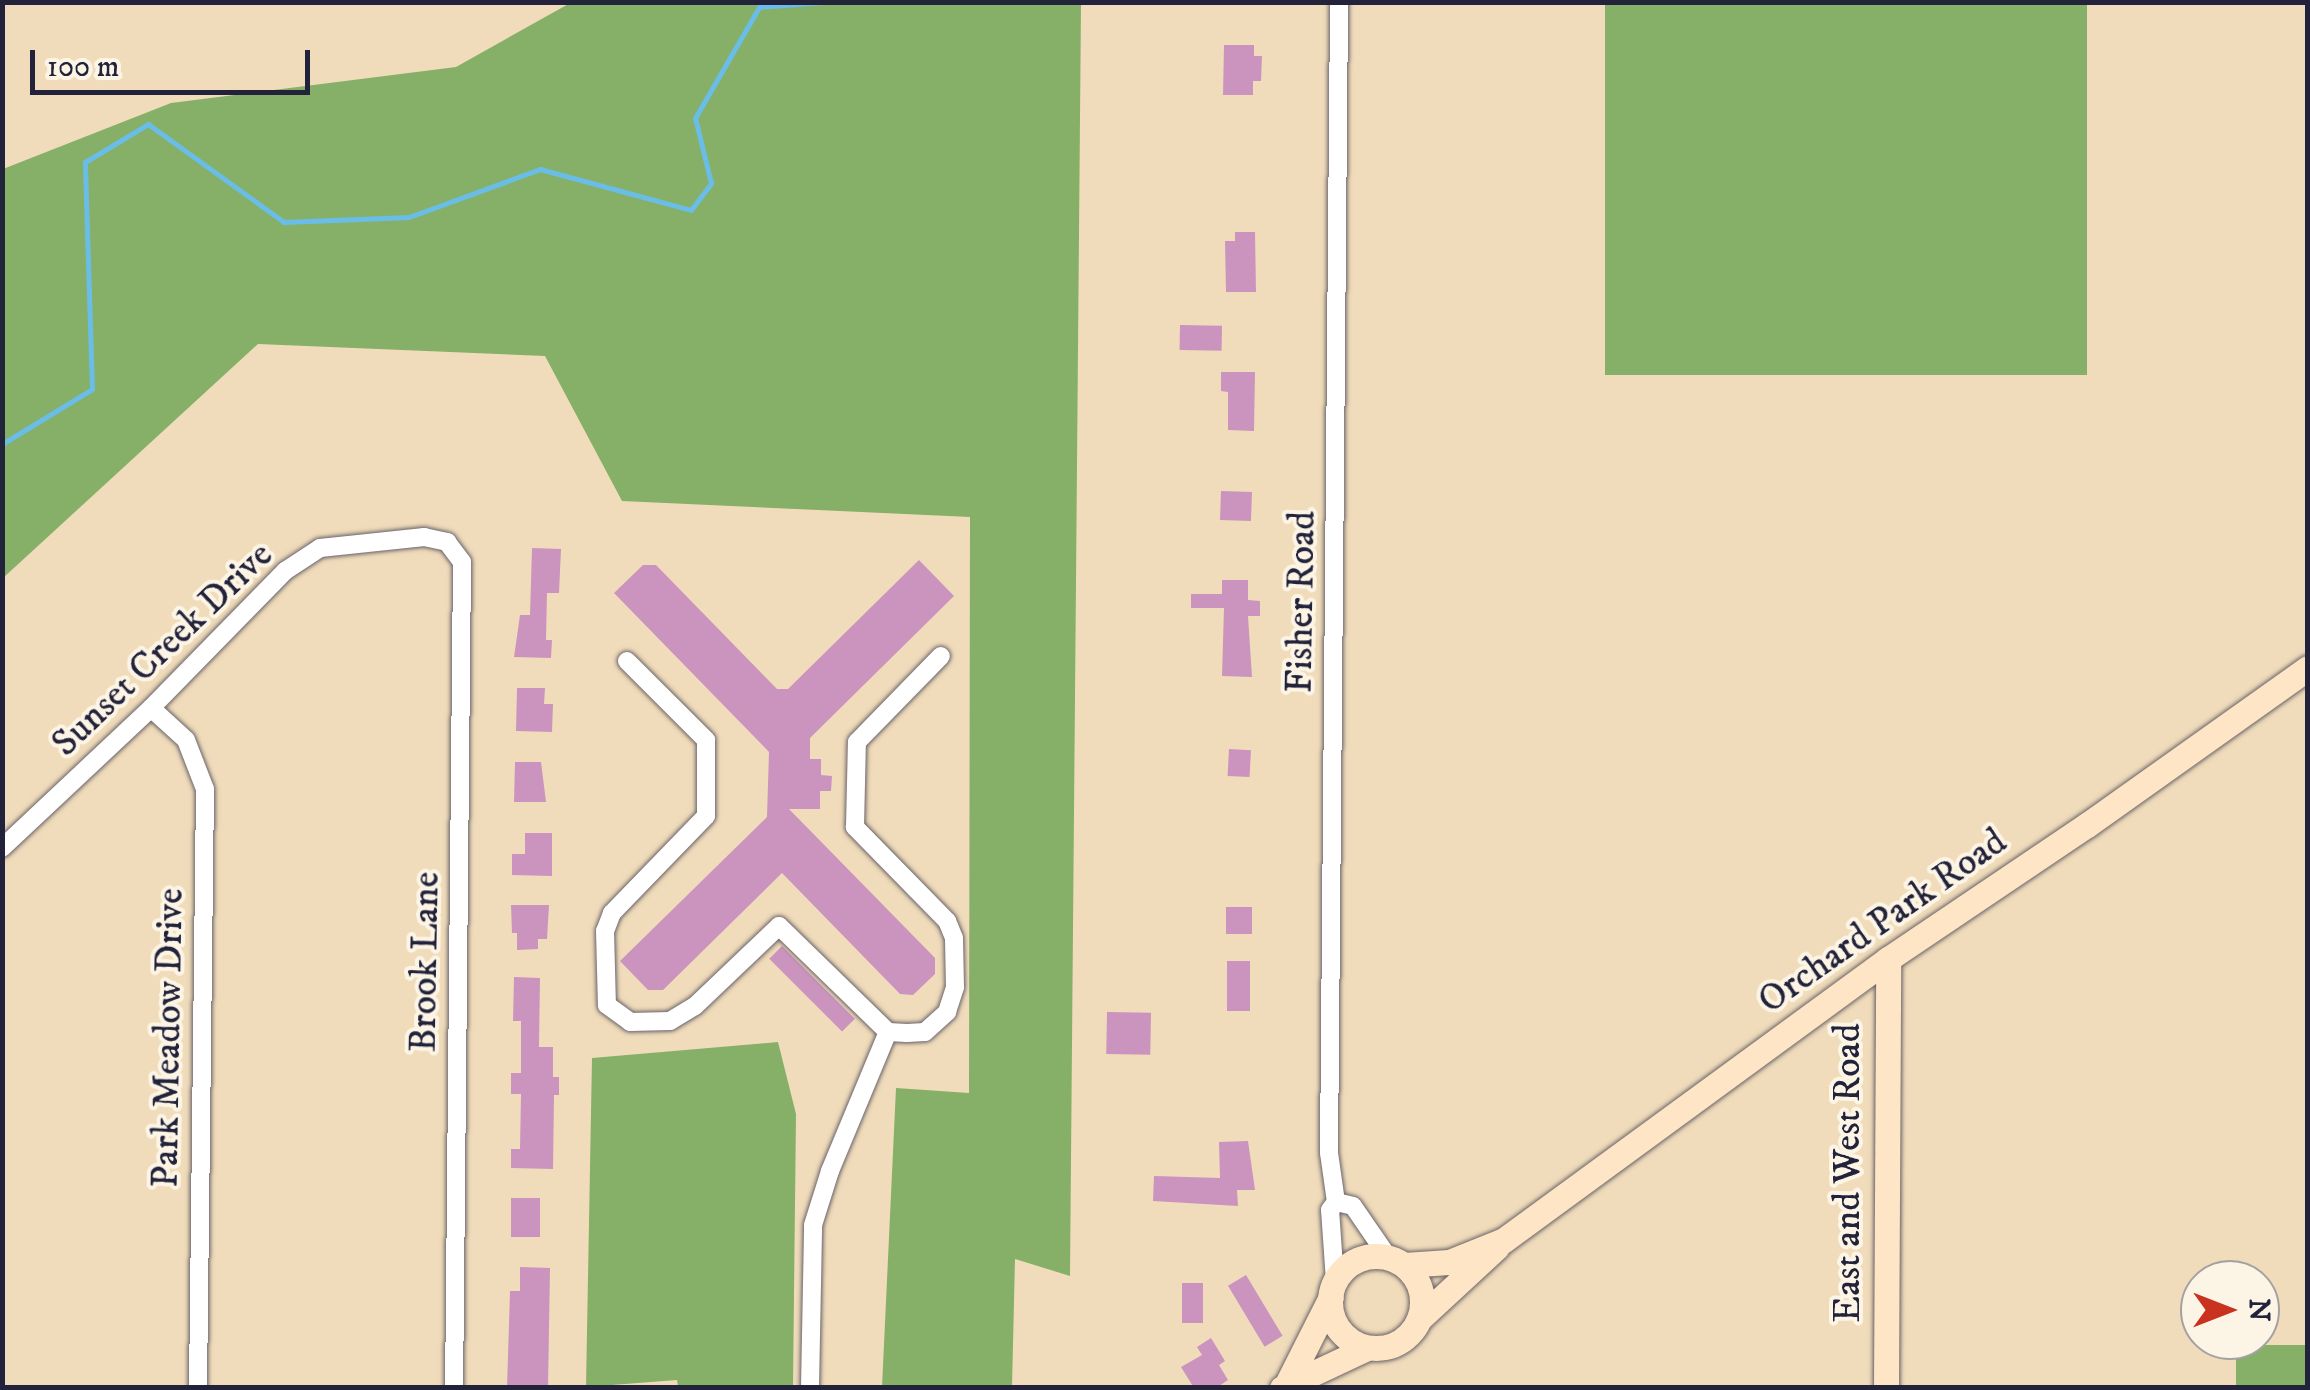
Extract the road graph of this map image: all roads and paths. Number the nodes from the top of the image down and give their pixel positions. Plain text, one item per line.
1 (1339, 2) edge
2 (447, 542) joint
3 (941, 656) dead end
4 (626, 661) dead end
5 (2308, 668) edge
6 (151, 708) junction
7 (2, 848) edge
8 (1888, 959) junction
9 (888, 1032) junction
10 (1336, 1202) junction
11 (1504, 1240) junction
12 (1396, 1261) junction
13 (1333, 1289) junction
14 (1419, 1319) junction
15 (1368, 1348) junction
16 (1285, 1386) edge
17 (198, 1388) edge
18 (454, 1388) edge
19 (810, 1388) edge
20 (1886, 1388) edge

1 - 10 street, Fisher Road
2 - 6 street, Sunset Creek Drive
2 - 18 street, Brook Lane
3 - 9 street
4 - 9 street
5 - 8 main road, Orchard Park Road
6 - 7 street, Sunset Creek Drive
6 - 17 street, Park Meadow Drive
8 - 11 main road, Orchard Park Road
8 - 20 main road, East and West Road
9 - 19 street
10 - 12 street
10 - 13 street, Fisher Road
11 - 12 main road, Orchard Park Road
11 - 14 main road, Orchard Park Road
12 - 13 main road
12 - 14 main road
13 - 15 main road
13 - 16 main road
14 - 15 main road
15 - 16 main road

